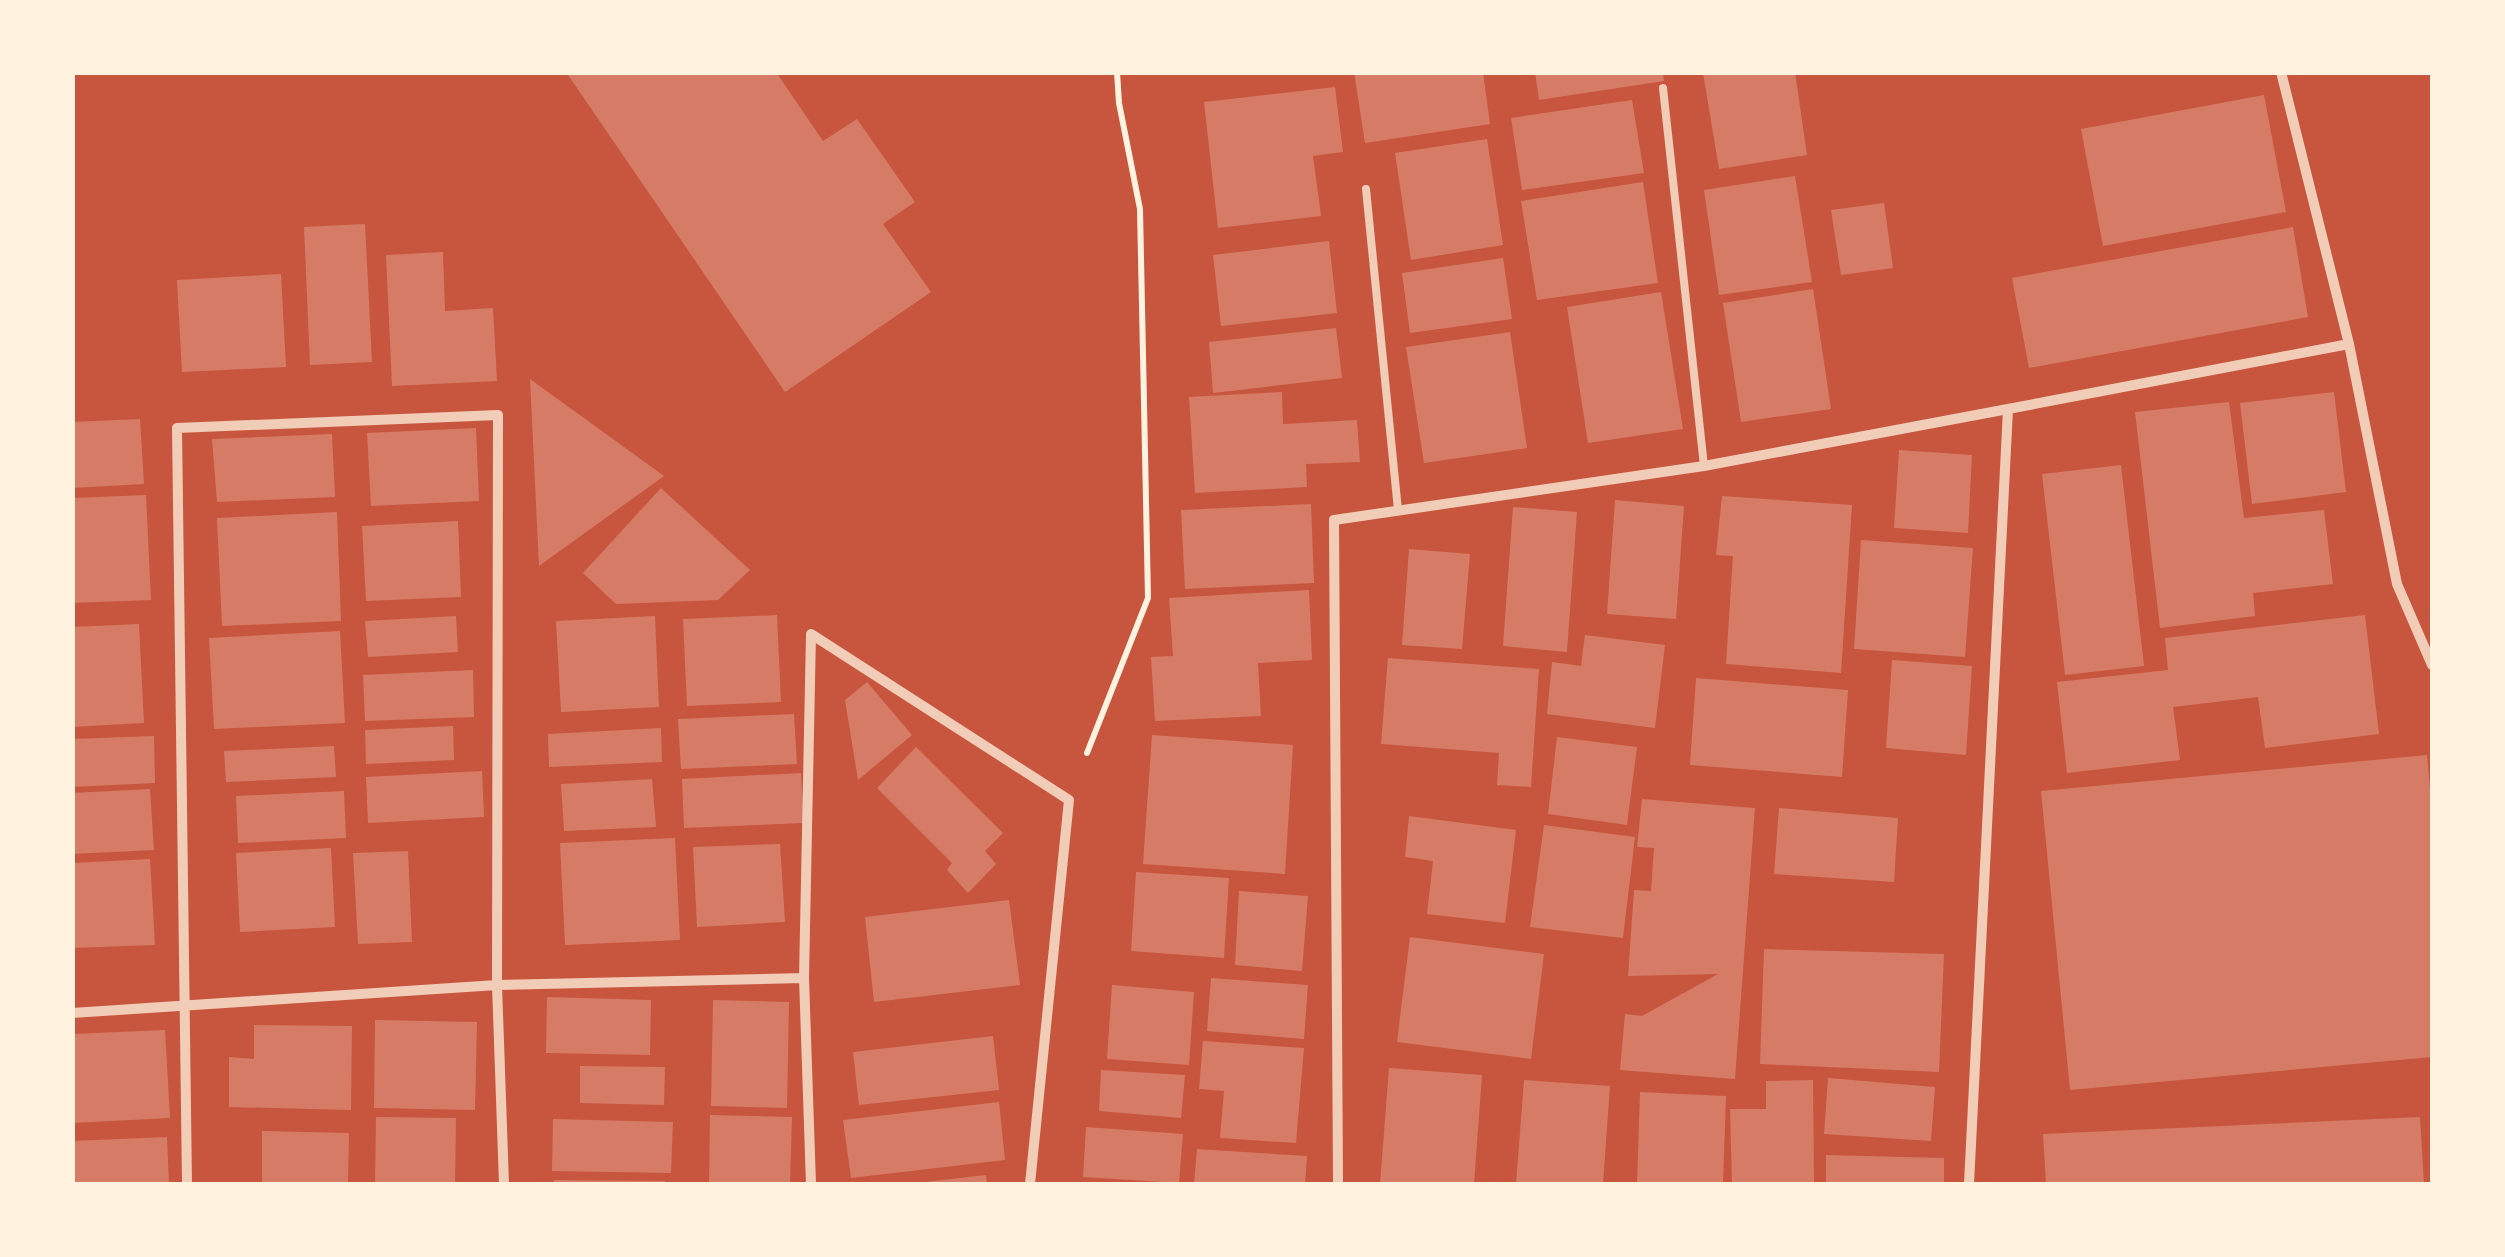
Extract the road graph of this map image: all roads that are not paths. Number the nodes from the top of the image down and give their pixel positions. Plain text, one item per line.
1 (2281, 72) edge
2 (1663, 88) dead end
3 (1366, 189) dead end
4 (2349, 344) junction
5 (2008, 409) junction
6 (1704, 466) junction
7 (1398, 510) junction
8 (2432, 665) edge
9 (804, 978) junction
10 (498, 985) junction
11 (182, 1005) junction
12 (72, 1012) edge
13 (187, 1184) edge
14 (504, 1184) edge
15 (811, 1184) edge
16 (1030, 1184) edge
17 (1338, 1184) edge
18 (1969, 1184) edge

1 - 4 street
2 - 6 lane
3 - 7 lane
4 - 5 street
4 - 8 street
5 - 6 street
5 - 18 street
6 - 7 street
7 - 17 street
9 - 10 street
9 - 15 street
9 - 16 street
10 - 11 street
10 - 11 street
10 - 14 street
11 - 12 street
11 - 13 street

